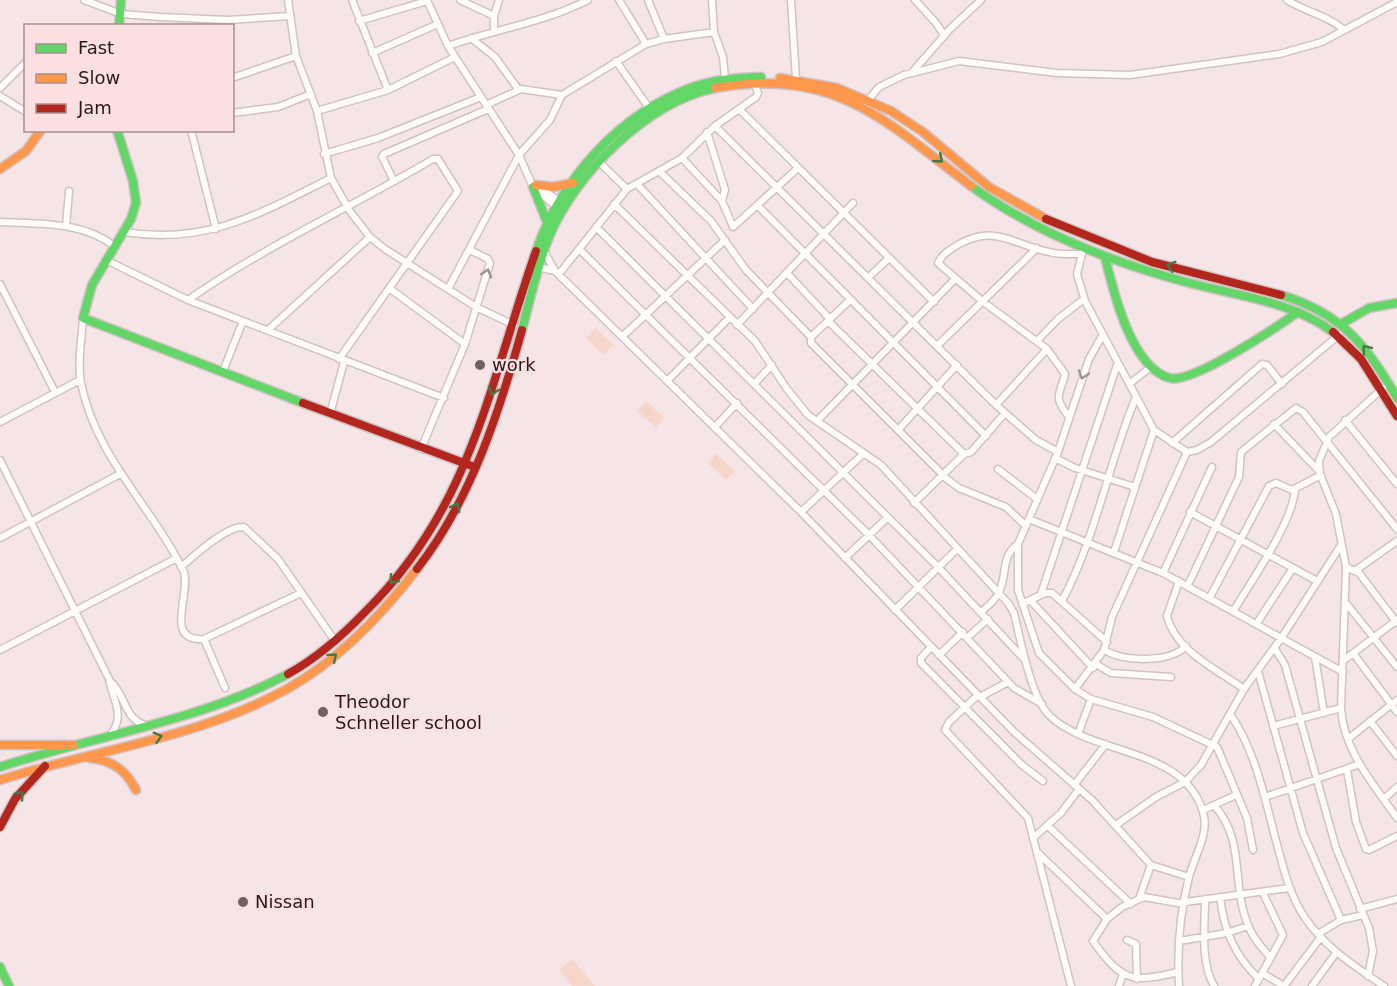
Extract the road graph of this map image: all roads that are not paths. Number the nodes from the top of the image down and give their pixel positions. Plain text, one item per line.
1 (84, 0) edge
2 (121, 0) edge
3 (288, 0) edge
4 (352, 0) edge
5 (460, 0) edge
6 (499, 0) edge
7 (588, 0) edge
8 (619, 0) edge
9 (648, 0) edge
10 (712, 0) edge
11 (791, 0) edge
12 (916, 0) edge
13 (981, 0) edge
14 (1287, 0) edge
15 (427, 1) edge
16 (1397, 2) edge
17 (121, 14) junction
18 (290, 16) junction
19 (494, 16) junction
20 (359, 21) junction
21 (119, 24) edge
22 (438, 24) junction
23 (1344, 30) junction
24 (494, 31) junction
25 (714, 32) junction
26 (944, 35) junction
27 (471, 38) junction
28 (664, 39) junction
29 (646, 44) junction
30 (448, 46) junction
31 (372, 53) junction
32 (296, 56) junction
33 (455, 57) junction
34 (616, 61) junction
35 (24, 64) edge
36 (911, 72) junction
37 (234, 77) edge
38 (725, 78) junction
39 (796, 80) junction
40 (754, 82) junction
41 (0, 88) edge
42 (518, 89) junction
43 (388, 90) junction
44 (311, 94) junction
45 (562, 94) junction
46 (0, 96) edge
47 (481, 97) junction
48 (869, 99) junction
49 (487, 107) junction
50 (649, 108) junction
51 (739, 109) junction
52 (24, 111) edge
53 (317, 111) junction
54 (234, 113) edge
55 (715, 126) junction
56 (40, 132) edge
57 (118, 132) edge
58 (192, 132) edge
59 (707, 132) junction
60 (926, 141) junction
61 (324, 154) junction
62 (519, 155) junction
63 (682, 158) junction
64 (599, 162) junction
65 (798, 168) junction
66 (0, 169) edge
67 (659, 171) junction
68 (331, 178) junction
69 (394, 182) junction
70 (573, 183) junction
71 (638, 184) junction
72 (534, 185) junction
73 (777, 187) junction
74 (627, 189) junction
75 (69, 191) dead end
76 (722, 201) junction
77 (853, 203) dead end
78 (614, 204) junction
79 (346, 206) junction
80 (561, 206) junction
81 (758, 206) junction
82 (843, 213) junction
83 (0, 222) edge
84 (548, 222) junction
85 (66, 226) junction
86 (596, 227) junction
87 (216, 229) junction
88 (124, 232) junction
89 (824, 233) junction
90 (370, 237) junction
91 (725, 240) junction
92 (114, 246) junction
93 (1037, 248) junction
94 (579, 249) junction
95 (470, 250) junction
96 (1083, 250) junction
97 (544, 251) junction
98 (805, 254) junction
99 (706, 257) junction
100 (1105, 257) junction
101 (889, 258) junction
102 (106, 260) junction
103 (407, 263) junction
104 (538, 267) junction
105 (557, 272) junction
106 (787, 273) junction
107 (1197, 274) junction
108 (686, 276) junction
109 (869, 277) junction
110 (955, 279) junction
111 (0, 284) edge
112 (1195, 285) junction
113 (389, 288) junction
114 (448, 289) junction
115 (768, 294) junction
116 (666, 295) junction
117 (1084, 299) junction
118 (188, 300) junction
119 (850, 300) junction
120 (982, 301) junction
121 (934, 302) junction
122 (1397, 303) edge
123 (1283, 307) junction
124 (476, 308) junction
125 (753, 309) junction
126 (1298, 312) junction
127 (646, 314) junction
128 (83, 318) junction
129 (729, 318) junction
130 (829, 320) junction
131 (243, 321) junction
132 (915, 322) junction
133 (1341, 324) junction
134 (514, 325) junction
135 (737, 325) junction
136 (1279, 326) junction
137 (268, 330) junction
138 (1339, 335) junction
139 (622, 336) junction
140 (1102, 336) junction
141 (812, 337) junction
142 (711, 338) junction
143 (1037, 341) junction
144 (465, 344) junction
145 (894, 344) junction
146 (939, 345) junction
147 (1047, 349) junction
148 (691, 358) junction
149 (341, 360) junction
150 (772, 365) junction
151 (873, 365) junction
152 (957, 365) junction
153 (1117, 365) junction
154 (1151, 367) junction
155 (223, 372) junction
156 (81, 380) junction
157 (668, 380) junction
158 (755, 383) junction
159 (1129, 384) junction
160 (1282, 384) junction
161 (852, 386) junction
162 (938, 387) junction
163 (1383, 388) junction
164 (55, 392) junction
165 (444, 398) junction
166 (1136, 398) junction
167 (1397, 398) edge
168 (737, 403) junction
169 (996, 405) junction
170 (919, 409) junction
171 (1005, 413) junction
172 (330, 414) junction
173 (808, 415) junction
174 (1397, 416) edge
175 (1069, 417) junction
176 (1345, 420) junction
177 (817, 421) junction
178 (0, 422) edge
179 (1274, 424) junction
180 (797, 426) junction
181 (715, 427) junction
182 (898, 430) junction
183 (1154, 430) junction
184 (986, 436) junction
185 (1326, 441) junction
186 (1172, 443) junction
187 (421, 449) junction
188 (1187, 452) junction
189 (863, 454) junction
190 (964, 454) junction
191 (1057, 455) junction
192 (0, 460) edge
193 (465, 464) junction
194 (475, 467) junction
195 (1212, 467) dead end
196 (998, 470) dead end
197 (1081, 470) junction
198 (843, 472) junction
199 (120, 474) junction
200 (943, 474) junction
201 (1320, 474) junction
202 (1107, 478) junction
203 (1397, 484) edge
204 (1135, 487) junction
205 (1295, 489) junction
206 (824, 490) junction
207 (1037, 499) junction
208 (914, 503) junction
209 (1190, 512) junction
210 (801, 513) junction
211 (888, 517) junction
212 (1028, 522) junction
213 (33, 523) junction
214 (1215, 524) junction
215 (1397, 529) edge
216 (1060, 531) junction
217 (869, 535) junction
218 (0, 538) edge
219 (1242, 540) junction
220 (1088, 541) junction
221 (1397, 541) edge
222 (1018, 544) junction
223 (1341, 545) junction
224 (957, 549) junction
225 (417, 551) junction
226 (1114, 552) junction
227 (1268, 554) junction
228 (426, 557) junction
229 (845, 558) junction
230 (176, 559) junction
231 (1137, 561) junction
232 (181, 567) junction
233 (938, 567) junction
234 (1346, 567) junction
235 (1293, 568) junction
236 (1356, 570) junction
237 (1162, 573) junction
238 (1179, 581) junction
239 (1317, 581) junction
240 (1188, 585) junction
241 (918, 587) junction
242 (301, 593) junction
243 (999, 593) junction
244 (1041, 594) junction
245 (1210, 597) junction
246 (1029, 600) junction
247 (1062, 601) junction
248 (1346, 603) junction
249 (1023, 604) junction
250 (895, 610) junction
251 (1234, 610) junction
252 (76, 612) junction
253 (981, 612) junction
254 (988, 619) junction
255 (1397, 621) edge
256 (1257, 623) junction
257 (966, 635) junction
258 (1282, 638) junction
259 (1374, 638) junction
260 (204, 639) junction
261 (335, 641) junction
262 (1107, 642) junction
263 (1186, 646) junction
264 (931, 647) junction
265 (1275, 648) junction
266 (0, 650) edge
267 (1104, 651) junction
268 (1353, 653) junction
269 (939, 655) junction
270 (1315, 657) junction
271 (1344, 660) junction
272 (1026, 661) junction
273 (1094, 666) junction
274 (1397, 667) edge
275 (1258, 671) junction
276 (1343, 672) junction
277 (1171, 677) dead end
278 (110, 680) junction
279 (1008, 682) junction
280 (225, 688) dead end
281 (1075, 688) junction
282 (1244, 689) junction
283 (979, 696) junction
284 (1092, 699) junction
285 (1397, 700) edge
286 (1042, 704) junction
287 (1391, 705) junction
288 (965, 707) junction
289 (1341, 708) junction
290 (1397, 712) edge
291 (1324, 713) junction
292 (1230, 714) junction
293 (1299, 718) junction
294 (1370, 721) junction
295 (151, 726) junction
296 (1273, 726) junction
297 (127, 732) junction
298 (1078, 734) junction
299 (109, 737) junction
300 (1348, 739) junction
301 (1106, 744) junction
302 (1214, 744) junction
303 (0, 745) edge
304 (74, 745) junction
305 (130, 745) junction
306 (1397, 756) edge
307 (78, 757) junction
308 (1360, 764) junction
309 (45, 766) junction
310 (0, 767) edge
311 (1347, 770) junction
312 (1316, 779) junction
313 (0, 780) edge
314 (1043, 781) dead end
315 (1185, 782) junction
316 (1077, 787) junction
317 (1397, 787) edge
318 (1290, 789) junction
319 (136, 790) dead end
320 (1236, 795) junction
321 (1265, 797) junction
322 (1384, 799) junction
323 (1214, 805) junction
324 (1203, 810) junction
325 (1397, 818) edge
326 (1116, 825) junction
327 (1048, 826) junction
328 (0, 827) edge
329 (1397, 836) edge
330 (1033, 838) junction
331 (1253, 850) dead end
332 (1037, 852) junction
333 (1151, 865) junction
334 (1189, 877) junction
335 (1289, 888) junction
336 (1263, 892) junction
337 (1240, 893) junction
338 (1220, 897) junction
339 (1139, 899) junction
340 (1205, 899) junction
341 (1397, 899) edge
342 (1184, 902) junction
343 (1131, 904) junction
344 (1361, 912) junction
345 (1107, 919) junction
346 (1341, 920) junction
347 (1248, 926) junction
348 (1227, 933) junction
349 (1319, 936) junction
350 (1205, 938) junction
351 (1127, 940) dead end
352 (1179, 941) junction
353 (1336, 953) junction
354 (1270, 957) junction
355 (0, 967) edge
356 (1178, 972) junction
357 (1123, 974) junction
358 (0, 975) edge
359 (1260, 976) junction
360 (1368, 976) junction
361 (1152, 978) junction
362 (1137, 979) junction
363 (1378, 985) edge
364 (9, 986) edge
365 (1071, 986) edge
366 (1119, 986) edge
367 (1152, 986) edge
368 (1179, 986) edge
369 (1214, 986) edge
370 (1255, 986) edge
371 (1284, 986) edge
372 (1312, 986) edge

1 - 17 street
2 - 17 main road
3 - 18 street
4 - 20 street
5 - 19 street
6 - 19 street
7 - 24 street
8 - 29 street
9 - 28 street
10 - 25 street
11 - 39 street
12 - 26 street
13 - 26 street
14 - 23 street
15 - 20 street
15 - 22 street
16 - 23 street
17 - 18 street
17 - 21 main road
18 - 32 street
19 - 24 street
20 - 31 street
22 - 30 street
22 - 31 street
23 - 36 street
24 - 27 street
25 - 28 street
25 - 38 street
26 - 36 street
27 - 30 street
27 - 42 street
28 - 29 street
29 - 34 street
30 - 33 street
31 - 43 street
32 - 37 street
32 - 44 street
33 - 43 street
33 - 47 street
34 - 45 street
34 - 50 street
35 - 41 street
36 - 48 street
38 - 39 main road
38 - 50 main road
39 - 48 main road
40 - 51 street
40 - 60 main road
40 - 64 main road
42 - 45 street
42 - 49 street
43 - 53 street
44 - 53 street
44 - 54 street
45 - 62 street
46 - 52 street
47 - 49 street
47 - 61 street
48 - 60 main road
49 - 62 street
49 - 69 street
50 - 70 main road
51 - 55 street
51 - 65 street
53 - 61 street
55 - 59 street
55 - 73 street
56 - 66 main road
57 - 88 main road
58 - 87 street
59 - 63 street
59 - 76 street
60 -> 96 main road
107 -> 60 main road
61 - 68 street
62 - 72 street
62 - 95 street
63 - 67 street
63 - 76 street
64 - 74 street
64 - 80 main road
65 - 73 street
65 - 82 street
67 - 71 street
67 - 91 street
68 - 79 street
68 - 87 street
69 - 79 street
69 - 103 street
70 - 72 main road
70 - 80 main road
71 - 74 street
71 - 99 street
72 - 80 street
72 - 84 main road
73 - 81 street
73 - 89 street
74 - 78 street
75 - 85 street
76 - 81 street
77 - 82 street
78 - 86 street
78 - 108 street
79 - 90 street
79 - 118 street
80 - 84 main road
80 - 97 main road
81 - 98 street
82 - 89 street
82 - 101 street
83 - 85 street
84 - 134 main road
85 - 92 street
86 - 94 street
86 - 116 street
87 - 88 street
88 - 92 main road
89 - 98 street
89 - 109 street
90 - 103 street
90 - 137 street
91 - 99 street
91 - 115 street
92 - 102 main road
93 - 96 street
93 - 110 street
93 - 120 street
94 - 105 street
94 - 127 street
95 - 114 street
124 -> 95 street
96 - 100 main road
96 - 117 street
97 - 104 main road
97 - 105 street
98 - 106 street
98 - 119 street
99 - 108 street
99 - 125 street
100 - 112 main road
100 - 154 main road
101 - 109 street
101 - 121 street
102 - 118 street
102 - 128 main road
103 - 113 street
103 - 114 street
104 - 105 street
104 - 194 main road
105 - 139 street
106 - 115 street
106 - 130 street
107 - 112 main road
107 - 133 main road
108 - 116 street
108 - 129 street
109 - 132 street
110 - 120 street
110 - 121 street
111 - 164 street
112 - 123 main road
113 - 144 street
113 - 149 street
114 - 124 street
115 - 125 street
115 - 141 street
116 - 127 street
116 - 142 street
117 - 140 street
117 - 143 street
118 - 131 street
119 - 130 street
119 - 145 street
120 - 143 street
120 - 146 street
121 - 132 street
122 - 133 main road
123 - 126 main road
123 - 136 main road
124 - 134 street
124 - 144 street
125 - 135 street
126 - 136 main road
126 - 138 main road
127 - 139 street
127 - 148 street
128 - 155 main road
128 - 156 street
129 - 135 street
129 - 142 street
130 - 141 street
130 - 151 street
131 - 137 street
131 - 155 street
132 - 145 street
132 - 146 street
167 -> 133 main road
134 -> 193 main road
135 - 150 street
136 - 154 main road
137 - 149 street
138 - 160 street
138 - 163 main road
139 - 157 street
140 - 153 street
140 -> 175 street
141 - 161 street
142 - 148 street
142 - 158 street
143 - 147 street
144 - 165 street
145 - 151 street
145 - 162 street
146 - 152 street
147 - 169 street
147 - 175 street
148 - 157 street
148 - 168 street
149 - 165 street
149 - 172 street
150 - 158 street
150 - 173 street
151 - 161 street
151 - 170 street
152 - 162 street
152 - 169 street
153 - 159 street
153 - 197 street
154 - 159 street
155 - 172 main road
156 - 164 street
156 - 199 street
157 - 181 street
158 - 180 street
159 - 166 street
160 - 186 street
160 - 188 street
161 - 177 street
161 - 182 street
162 - 170 street
162 - 184 street
163 - 174 main road
163 - 176 street
164 - 178 street
165 - 187 street
166 - 183 street
166 - 202 street
168 - 181 street
168 - 206 street
169 - 171 street
170 - 182 street
170 - 190 street
171 - 184 street
171 - 191 street
172 - 187 main road
173 - 177 street
173 - 180 street
175 - 191 street
176 - 185 street
176 - 203 street
177 - 189 street
179 - 185 street
179 - 201 street
179 - 214 street
180 - 198 street
181 - 210 street
182 - 200 street
183 - 186 street
183 - 204 street
184 - 190 street
185 - 201 street
185 - 215 street
186 - 188 street
187 - 193 main road
188 - 231 street
189 - 198 street
189 - 208 street
190 - 200 street
191 - 197 street
191 - 207 street
192 - 213 street
193 - 194 main road
193 - 225 main road
228 -> 194 main road
195 - 209 street
196 - 207 street
197 - 202 street
197 - 216 street
198 - 206 street
198 - 211 street
199 - 213 street
199 - 230 street
200 - 208 street
200 - 212 street
201 - 205 street
201 - 223 street
202 - 204 street
202 - 220 street
204 - 226 street
205 - 219 street
205 - 227 street
206 - 210 street
206 - 217 street
207 - 212 street
208 - 224 street
209 - 214 street
209 - 237 street
210 - 229 street
211 - 217 street
211 - 233 street
212 - 216 street
212 - 222 street
213 - 218 street
213 - 252 street
214 - 219 street
214 - 240 street
216 - 220 street
216 - 244 street
217 - 229 street
217 - 241 street
219 - 227 street
219 - 245 street
220 - 226 street
220 - 247 street
221 - 236 street
222 - 243 street
222 - 249 street
223 - 234 street
223 - 239 street
224 - 233 street
224 - 243 street
225 - 228 main road
225 -> 261 main road
226 - 231 street
227 - 235 street
227 - 251 street
305 -> 228 main road
229 - 250 street
230 - 232 street
230 - 252 street
231 - 237 street
231 - 262 street
232 - 242 street
232 - 260 street
233 - 241 street
233 - 253 street
234 - 236 street
234 - 248 street
235 - 239 street
235 - 256 street
236 - 255 street
237 - 238 street
238 - 240 street
238 - 263 street
239 - 258 street
240 - 245 street
241 - 250 street
241 - 257 street
242 - 260 street
242 - 261 street
243 - 253 street
243 - 272 street
244 - 246 street
244 - 247 street
245 - 251 street
246 - 249 street
246 - 273 street
247 - 262 street
248 - 259 street
248 - 271 street
249 - 281 street
250 - 264 street
251 - 256 street
252 - 266 street
252 - 278 street
253 - 254 street
254 - 257 street
254 - 272 street
255 - 259 street
256 - 258 street
257 - 269 street
257 - 279 street
258 - 265 street
258 - 270 street
259 - 268 street
259 - 274 street
260 - 280 street
261 - 295 main road
262 - 267 street
263 - 267 street
263 - 282 street
264 - 269 street
264 - 288 street
265 - 275 street
265 - 293 street
267 - 273 street
268 - 271 street
268 - 287 street
269 - 283 street
270 - 276 street
270 - 291 street
271 - 276 street
272 - 286 street
273 - 277 street
273 - 281 street
275 - 282 street
275 - 296 street
276 - 289 street
278 - 295 street
278 - 299 street
279 - 283 street
279 - 286 street
281 - 284 street
282 - 292 street
283 - 288 street
283 - 316 street
284 - 298 street
284 - 302 street
285 - 287 street
286 - 298 street
287 - 290 street
287 - 294 street
288 - 314 street
288 - 330 street
289 - 291 street
289 - 300 street
291 - 293 street
292 - 302 street
292 - 321 street
293 - 296 street
293 - 312 street
294 - 300 street
294 - 306 street
295 - 297 main road
296 - 318 street
297 - 299 main road
297 - 305 main road
298 - 301 street
299 - 304 main road
300 - 308 street
301 - 315 street
301 - 316 street
302 - 315 street
302 - 320 street
303 - 304 main road
304 - 310 main road
305 - 307 main road
307 - 309 main road
307 - 319 main road
308 - 311 street
308 - 322 street
309 - 313 main road
328 -> 309 main road
311 - 312 street
311 - 329 street
312 - 318 street
312 - 344 street
315 - 324 street
315 - 326 street
316 - 326 street
316 - 327 street
317 - 322 street
318 - 321 street
318 - 346 street
320 - 323 street
320 - 331 street
321 - 335 street
322 - 325 street
323 - 324 street
323 - 337 street
324 - 334 street
326 - 333 street
327 - 330 street
327 - 343 street
330 - 332 street
332 - 345 street
332 - 365 street
333 - 334 street
333 - 339 street
334 - 342 street
335 - 336 street
335 - 349 street
336 - 337 street
336 - 354 street
337 - 338 street
337 - 347 street
338 - 340 street
338 - 348 street
339 - 342 street
339 - 343 street
340 - 342 street
340 - 350 street
341 - 344 street
342 - 352 street
343 - 345 street
344 - 346 street
344 - 360 street
345 - 357 street
346 - 349 street
347 - 348 street
347 - 354 street
348 - 350 street
348 - 359 street
349 - 353 street
349 - 371 street
350 - 352 street
350 - 369 street
351 - 362 street
352 - 356 street
353 - 360 street
353 - 372 street
354 - 359 street
355 - 364 main road
356 - 361 street
356 - 368 street
357 - 362 street
357 - 366 street
358 - 364 main road
359 - 370 street
359 - 371 street
360 - 363 street
361 - 362 street
361 - 367 street

